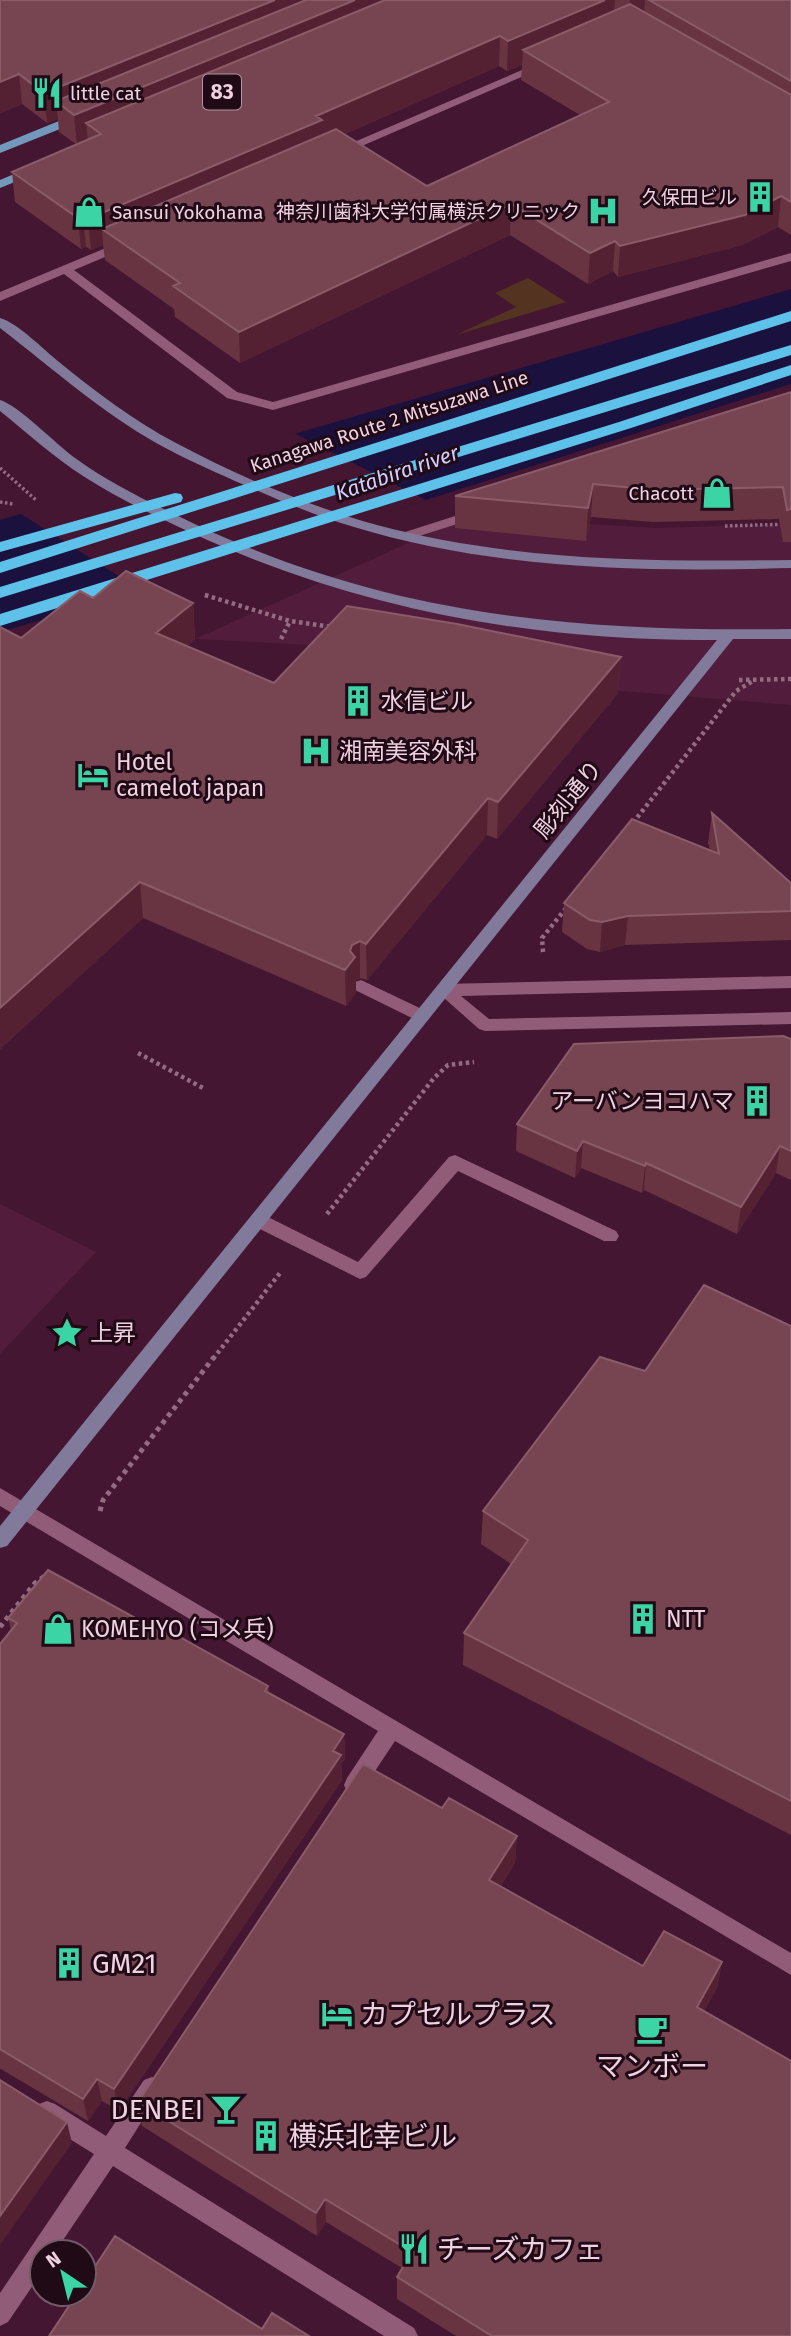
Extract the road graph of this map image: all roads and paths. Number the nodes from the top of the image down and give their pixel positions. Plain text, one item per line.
1 (551, 60) edge
2 (89, 113) edge
3 (0, 149) edge
4 (321, 159) edge
5 (50, 163) edge
6 (0, 184) edge
7 (142, 236) edge
8 (791, 257) edge
9 (65, 269) junction
10 (0, 297) edge
11 (791, 316) edge
12 (0, 322) edge
13 (727, 335) junction
14 (791, 350) edge
15 (791, 370) edge
16 (0, 404) edge
17 (0, 468) edge
18 (43, 505) dead end
19 (487, 510) edge
20 (791, 524) edge
21 (712, 526) dead end
22 (407, 536) junction
23 (0, 547) edge
24 (791, 564) edge
25 (0, 568) edge
26 (194, 591) dead end
27 (0, 593) edge
28 (0, 620) edge
29 (290, 621) junction
30 (341, 628) edge
31 (791, 634) edge
32 (729, 635) junction
33 (281, 639) dead end
34 (791, 679) edge
35 (736, 680) dead end
36 (757, 680) junction
37 (626, 831) edge
38 (567, 906) edge
39 (550, 958) dead end
40 (791, 982) edge
41 (362, 986) dead end
42 (443, 990) junction
43 (422, 1016) junction
44 (791, 1018) edge
45 (138, 1053) dead end
46 (203, 1088) dead end
47 (258, 1220) junction
48 (610, 1236) dead end
49 (0, 1496) edge
50 (24, 1510) junction
51 (0, 1540) edge
52 (46, 1575) edge
53 (0, 1627) edge
54 (392, 1727) junction
55 (345, 1798) edge
56 (791, 1965) edge
57 (163, 2071) edge
58 (33, 2103) edge
59 (110, 2151) junction
60 (0, 2314) edge
61 (406, 2336) edge

1 - 4 street
2 - 3 main road
5 - 6 main road
7 - 9 street
8 - 9 street
9 - 10 street
11 - 13 highway, Kanagawa Route 2 Mitsuzawa Line
12 - 22 street
13 - 23 highway
13 - 25 highway, Kanagawa Route 2 Mitsuzawa Line
14 - 27 highway
15 - 28 highway
16 - 32 street
17 - 18 path
19 - 22 street
20 - 21 path
22 - 24 street
26 - 29 path
29 - 30 path
29 - 33 path
31 - 32 street
32 - 42 street, 彫刻通り
34 - 36 path
35 - 36 path
36 - 37 path
38 - 39 path
40 - 42 street
41 - 43 street
42 - 43 street, 彫刻通り
42 - 44 street
43 - 47 street, 彫刻通り
45 - 46 path
47 - 48 street
47 - 50 street, 彫刻通り
49 - 50 street
50 - 51 street, 彫刻通り
50 - 54 street
52 - 53 path
54 - 55 street
54 - 56 street
57 - 59 street
58 - 59 street
59 - 60 street
59 - 61 street

